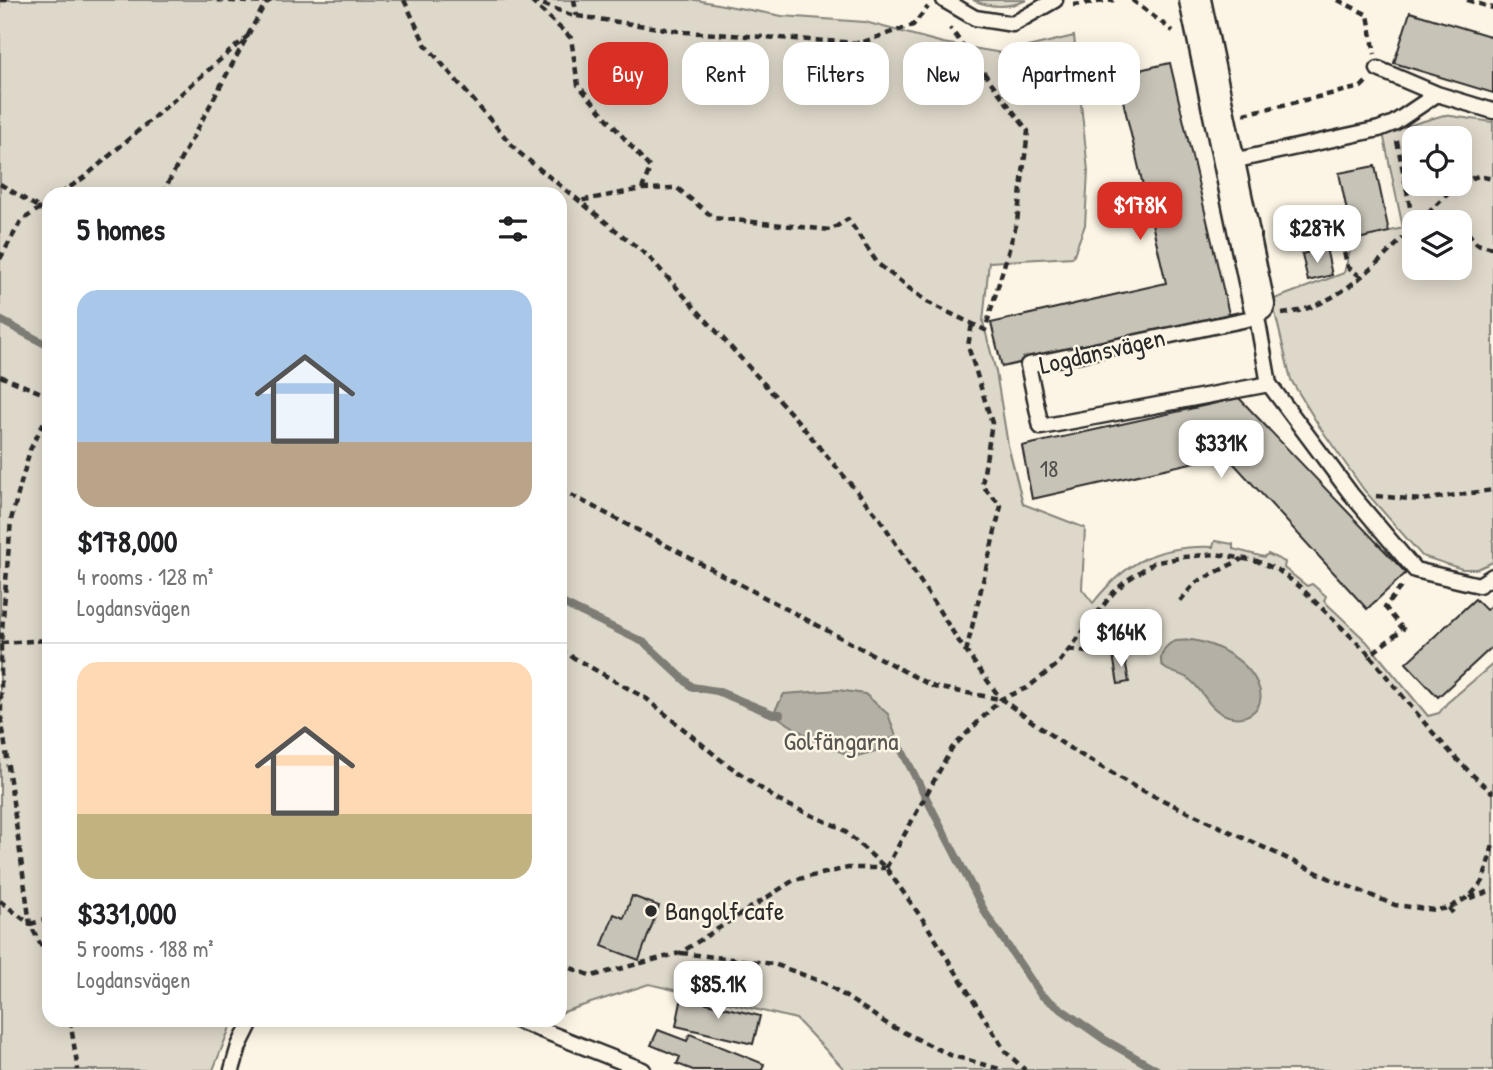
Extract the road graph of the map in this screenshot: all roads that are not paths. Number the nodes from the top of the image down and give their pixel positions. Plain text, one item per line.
1 (1055, 0) edge
2 (1195, 0) edge
3 (938, 1) edge
4 (1378, 69) road end
5 (1437, 93) junction
6 (1493, 111) edge
7 (1228, 162) junction
8 (1258, 311) junction
9 (1269, 384) junction
10 (1493, 576) edge
11 (248, 1027) edge
12 (534, 1027) edge
13 (232, 1070) edge
14 (643, 1070) edge

1 - 3 lane
2 - 7 street
4 - 5 lane
5 - 6 lane
5 - 7 lane
7 - 8 street
8 - 9 lane
8 - 9 lane, Logdansvägen
9 - 10 lane
11 - 13 lane
12 - 14 lane

